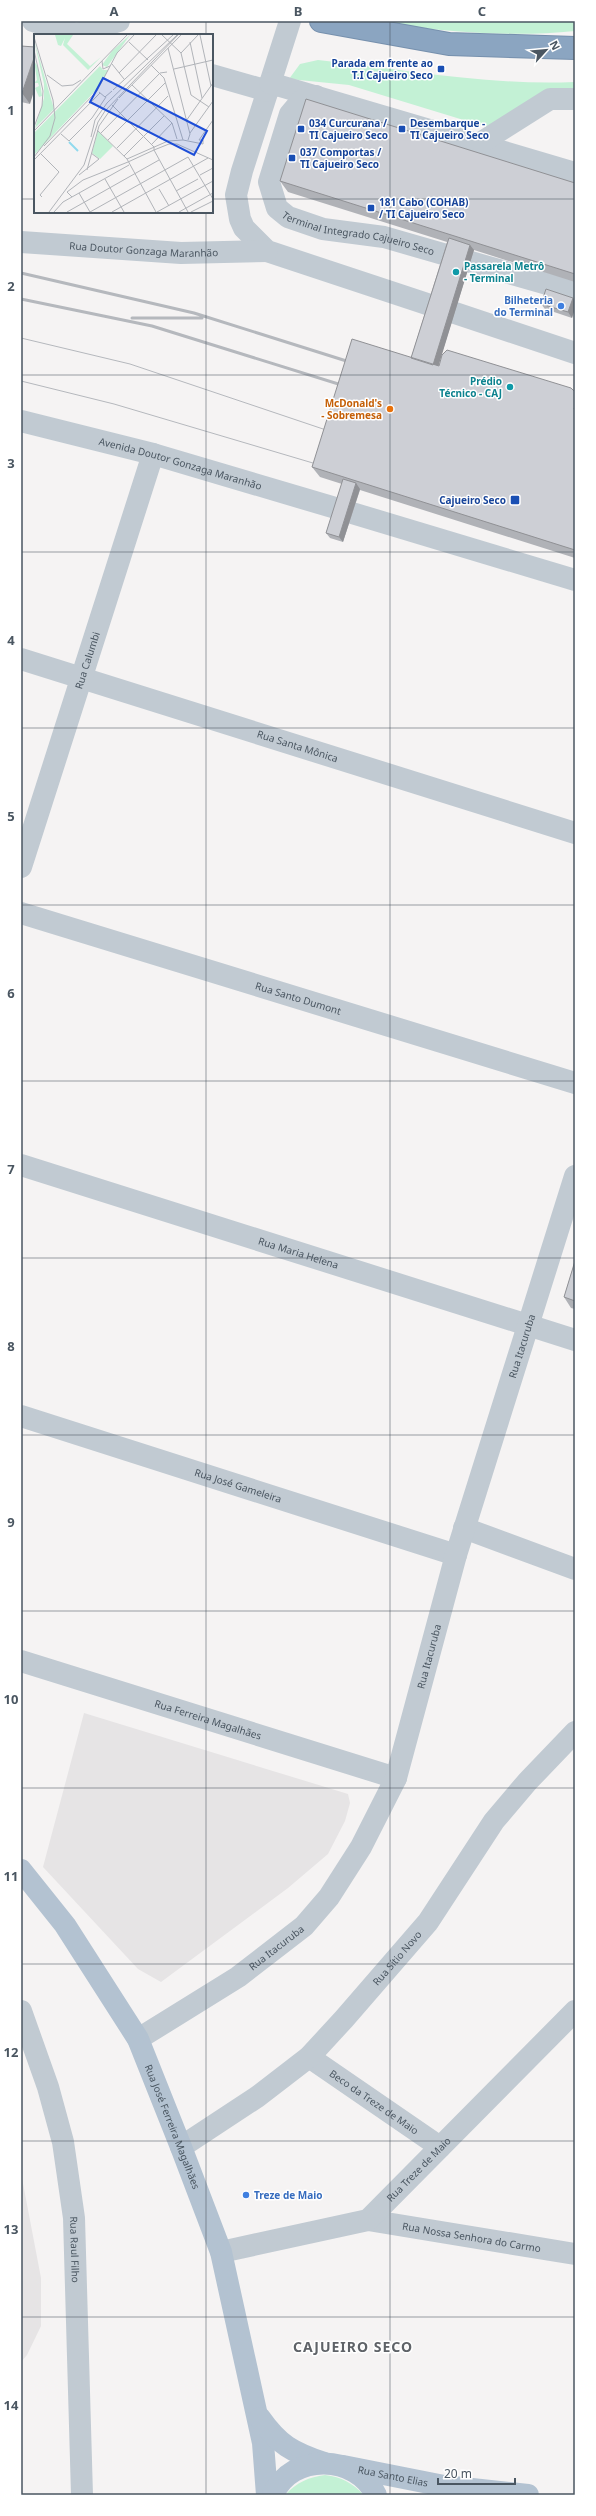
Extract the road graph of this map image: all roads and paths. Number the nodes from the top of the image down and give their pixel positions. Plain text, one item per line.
1 (33, 21) edge
2 (119, 21) edge
3 (290, 21) edge
4 (321, 21) edge
5 (76, 34) edge
6 (82, 34) edge
7 (575, 40) edge
8 (553, 48) junction
9 (575, 48) edge
10 (213, 75) edge
11 (269, 87) junction
12 (316, 96) junction
13 (575, 99) edge
14 (477, 145) junction
15 (575, 173) edge
16 (21, 242) edge
17 (267, 251) junction
18 (575, 292) edge
19 (433, 306) edge
20 (455, 313) dead end
21 (575, 353) edge
22 (21, 421) edge
23 (153, 454) junction
24 (575, 580) edge
25 (21, 659) edge
26 (82, 678) junction
27 (575, 834) edge
28 (21, 867) edge
29 (21, 913) edge
30 (575, 1083) edge
31 (21, 1165) edge
32 (575, 1176) edge
33 (530, 1326) junction
34 (575, 1340) edge
35 (21, 1416) edge
36 (464, 1528) junction
37 (456, 1555) junction
38 (575, 1569) edge
39 (21, 1661) edge
40 (575, 1732) edge
41 (396, 1778) junction
42 (21, 1870) edge
43 (21, 2011) edge
44 (571, 2018) edge
45 (138, 2039) junction
46 (308, 2057) junction
47 (181, 2147) junction
48 (440, 2147) junction
49 (368, 2220) junction
50 (221, 2252) junction
51 (575, 2254) edge
52 (257, 2414) junction
53 (333, 2464) junction
54 (438, 2490) edge
55 (484, 2493) edge
56 (82, 2495) edge
57 (267, 2495) edge
58 (273, 2495) edge
59 (376, 2495) edge
60 (528, 2495) edge

1 - 5 street
2 - 6 street
3 - 11 street
4 - 8 highway
7 - 8 street
8 - 9 highway
10 - 11 street
11 - 12 street
11 - 17 street
12 - 14 street
12 - 18 street, Terminal Integrado Cajueiro Seco
13 - 14 street
14 - 15 street
16 - 17 street, Rua Doutor Gonzaga Maranhão
17 - 19 street
20 - 21 street
22 - 23 street, Avenida Doutor Gonzaga Maranhão
23 - 24 street, Avenida Doutor Gonzaga Maranhão
23 - 26 street, Rua Calumbi
25 - 26 street, Rua Santa Mônica
26 - 27 street, Rua Santa Mônica
26 - 28 street, Rua Calumbi
29 - 30 street, Rua Santo Dumont
31 - 33 street, Rua Maria Helena
32 - 33 street, Rua Itacuruba
33 - 34 street, Rua Maria Helena
33 - 36 street, Rua Itacuruba
35 - 37 street, Rua José Gameleira
36 - 37 street, Rua Itacuruba
36 - 38 street
37 - 41 street, Rua Itacuruba
39 - 41 street, Rua Ferreira Magalhães
40 - 46 street, Rua Sítio Novo
41 - 45 street, Rua Itacuruba
42 - 45 main road, Rua José Ferreira Magalhães
43 - 56 street, Rua Raul Filho
44 - 48 street, Rua Treze de Maio
45 - 47 main road, Rua José Ferreira Magalhães
46 - 47 street, Rua Sítio Novo
46 - 48 street, Beco da Treze de Maio
47 - 50 main road, Rua José Ferreira Magalhães
48 - 49 street, Rua Treze de Maio
49 - 50 street
49 - 51 street, Rua Nossa Senhora do Carmo
50 - 52 main road, Rua José Ferreira Magalhães
52 - 53 main road, Rua José Ferreira Magalhães
52 - 57 main road, Rua José Ferreira Magalhães
53 - 54 main road, Rua Santo Elias
53 - 58 main road
53 - 59 main road
54 - 55 main road, Rua Santo Elias
55 - 60 main road, Rua Santo Elias

